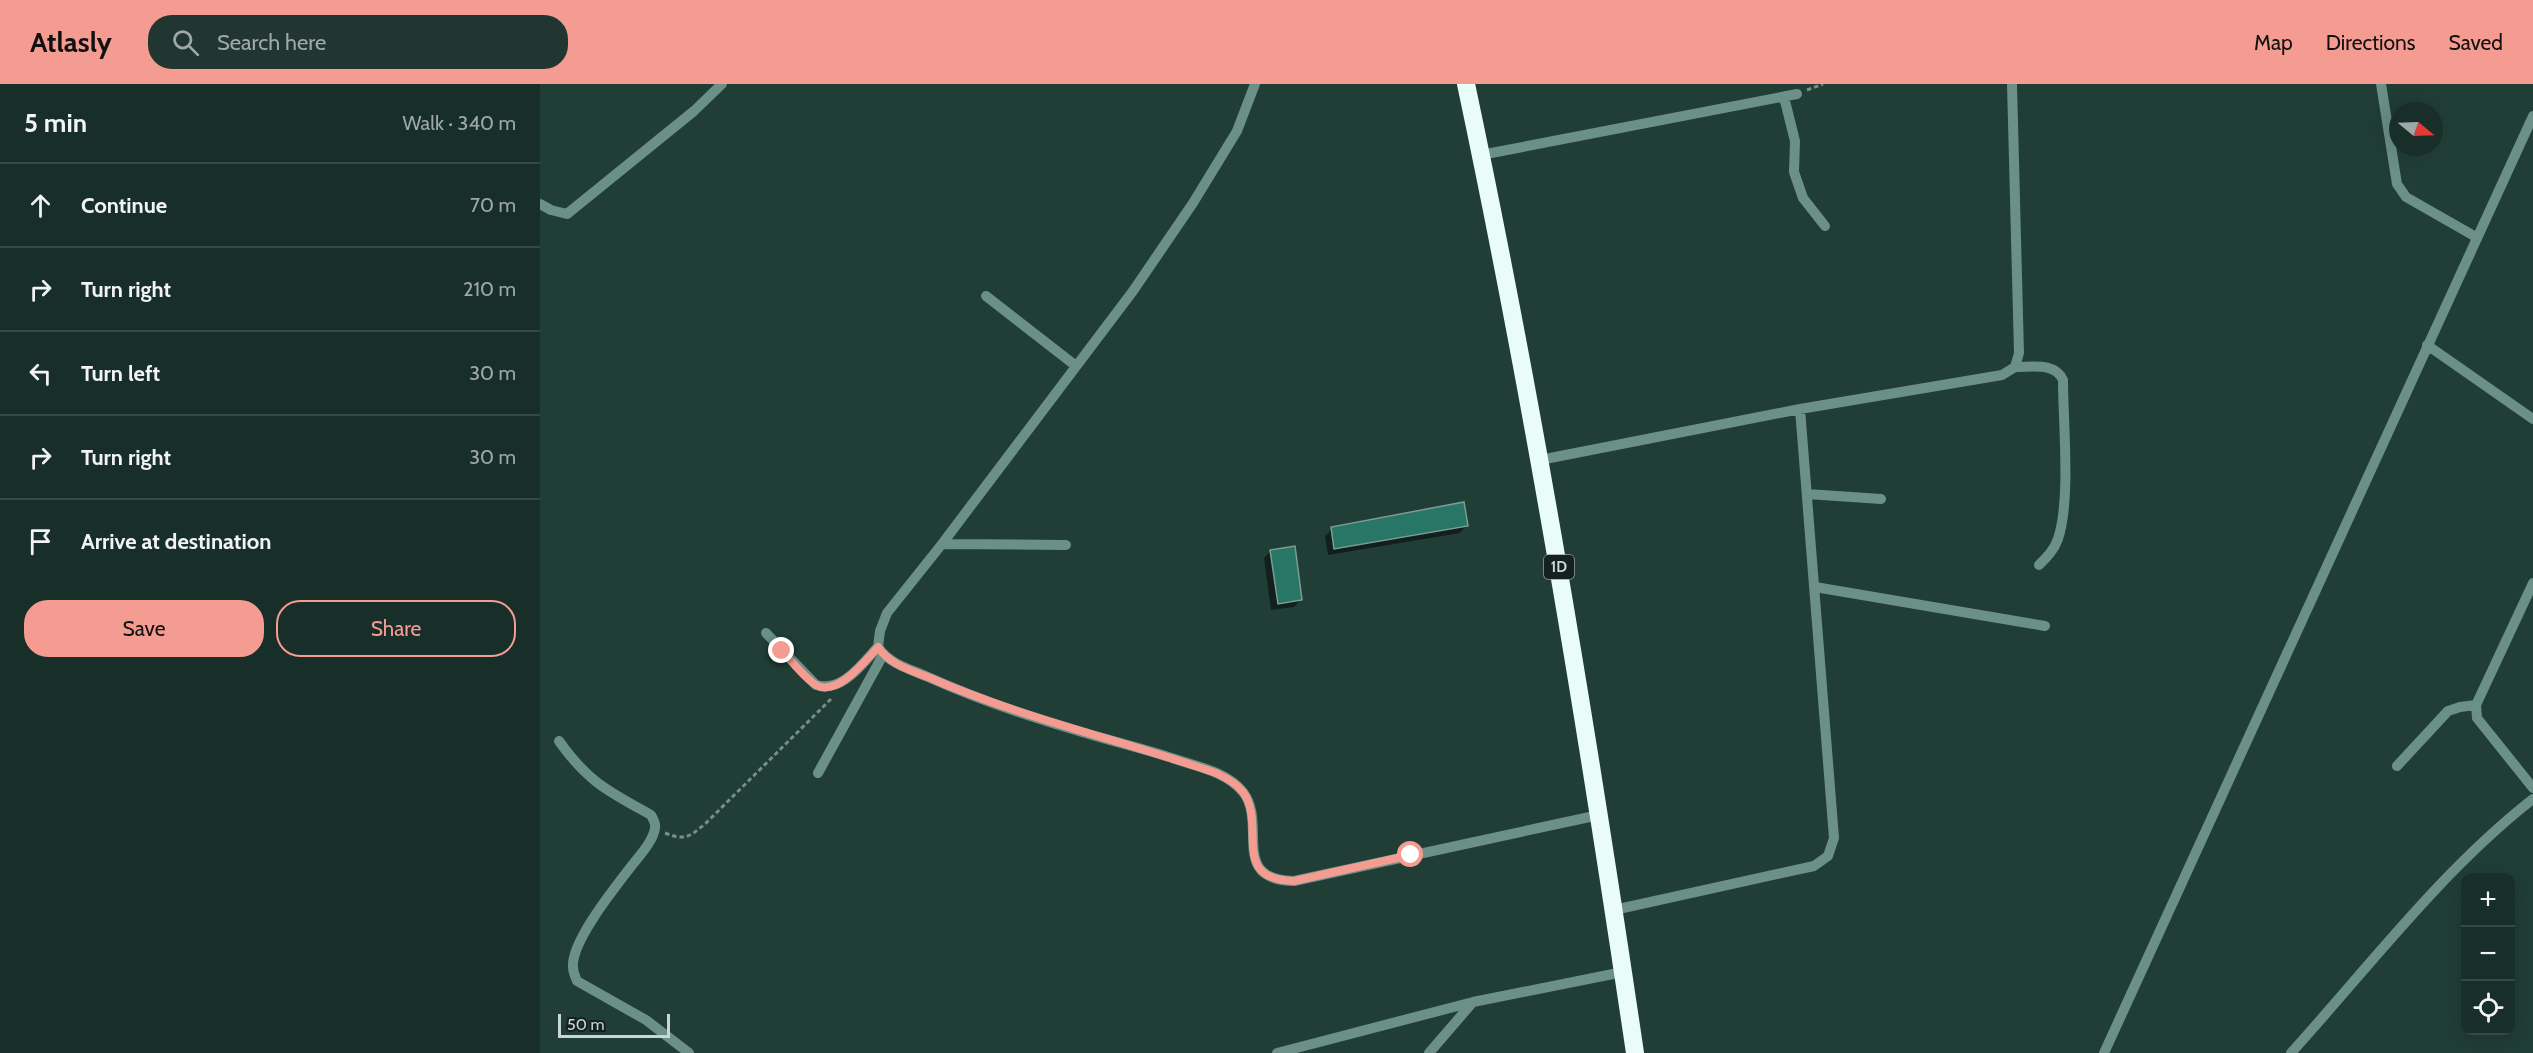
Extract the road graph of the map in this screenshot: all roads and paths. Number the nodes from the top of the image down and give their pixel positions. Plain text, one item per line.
1 (722, 84) edge
2 (1254, 84) edge
3 (1466, 84) edge
4 (2012, 84) edge
5 (2381, 84) edge
6 (1797, 94) dead end
7 (1784, 97) junction
8 (2533, 117) edge
9 (1481, 155) junction
10 (540, 204) edge
11 (1825, 226) dead end
12 (2476, 237) junction
13 (986, 296) dead end
14 (2427, 345) junction
15 (1076, 366) junction
16 (2015, 367) junction
17 (1800, 409) junction
18 (2533, 419) edge
19 (1540, 460) junction
20 (1807, 494) junction
21 (1881, 499) dead end
22 (942, 544) junction
23 (1066, 545) dead end
24 (2039, 565) dead end
25 (2533, 583) edge
26 (1815, 587) junction
27 (2045, 626) dead end
28 (766, 633) dead end
29 (880, 651) junction
30 (846, 678) junction
31 (2476, 705) junction
32 (559, 741) dead end
33 (2397, 766) dead end
34 (818, 773) dead end
35 (2533, 788) edge
36 (2533, 799) edge
37 (1599, 815) junction
38 (655, 829) junction
39 (1614, 910) junction
40 (1623, 972) junction
41 (1473, 1002) junction
42 (689, 1053) edge
43 (1277, 1053) edge
44 (1429, 1053) edge
45 (1635, 1053) edge
46 (2104, 1053) edge
47 (2291, 1053) edge

1 - 10 street
2 - 15 street
3 - 9 highway, 1D
4 - 16 street
5 - 12 street
6 - 7 street
7 - 9 street
7 - 11 street
8 - 12 street
9 - 19 highway, 1D
12 - 14 street
13 - 15 street
14 - 18 street
14 - 46 street
15 - 22 street
16 - 17 street
16 - 24 street
17 - 19 street
17 - 20 street
19 - 37 highway, 1D
20 - 21 street
20 - 26 street
22 - 23 street
22 - 29 street
25 - 31 street
26 - 27 street
26 - 39 street
28 - 30 street
29 - 30 street
29 - 34 street
29 - 37 street
30 - 38 path
31 - 33 street
31 - 35 street
32 - 38 street
36 - 47 street
37 - 39 highway, 1D
38 - 42 street
39 - 40 highway, 1D
40 - 41 street
40 - 45 highway, 1D
41 - 43 street
41 - 44 street

